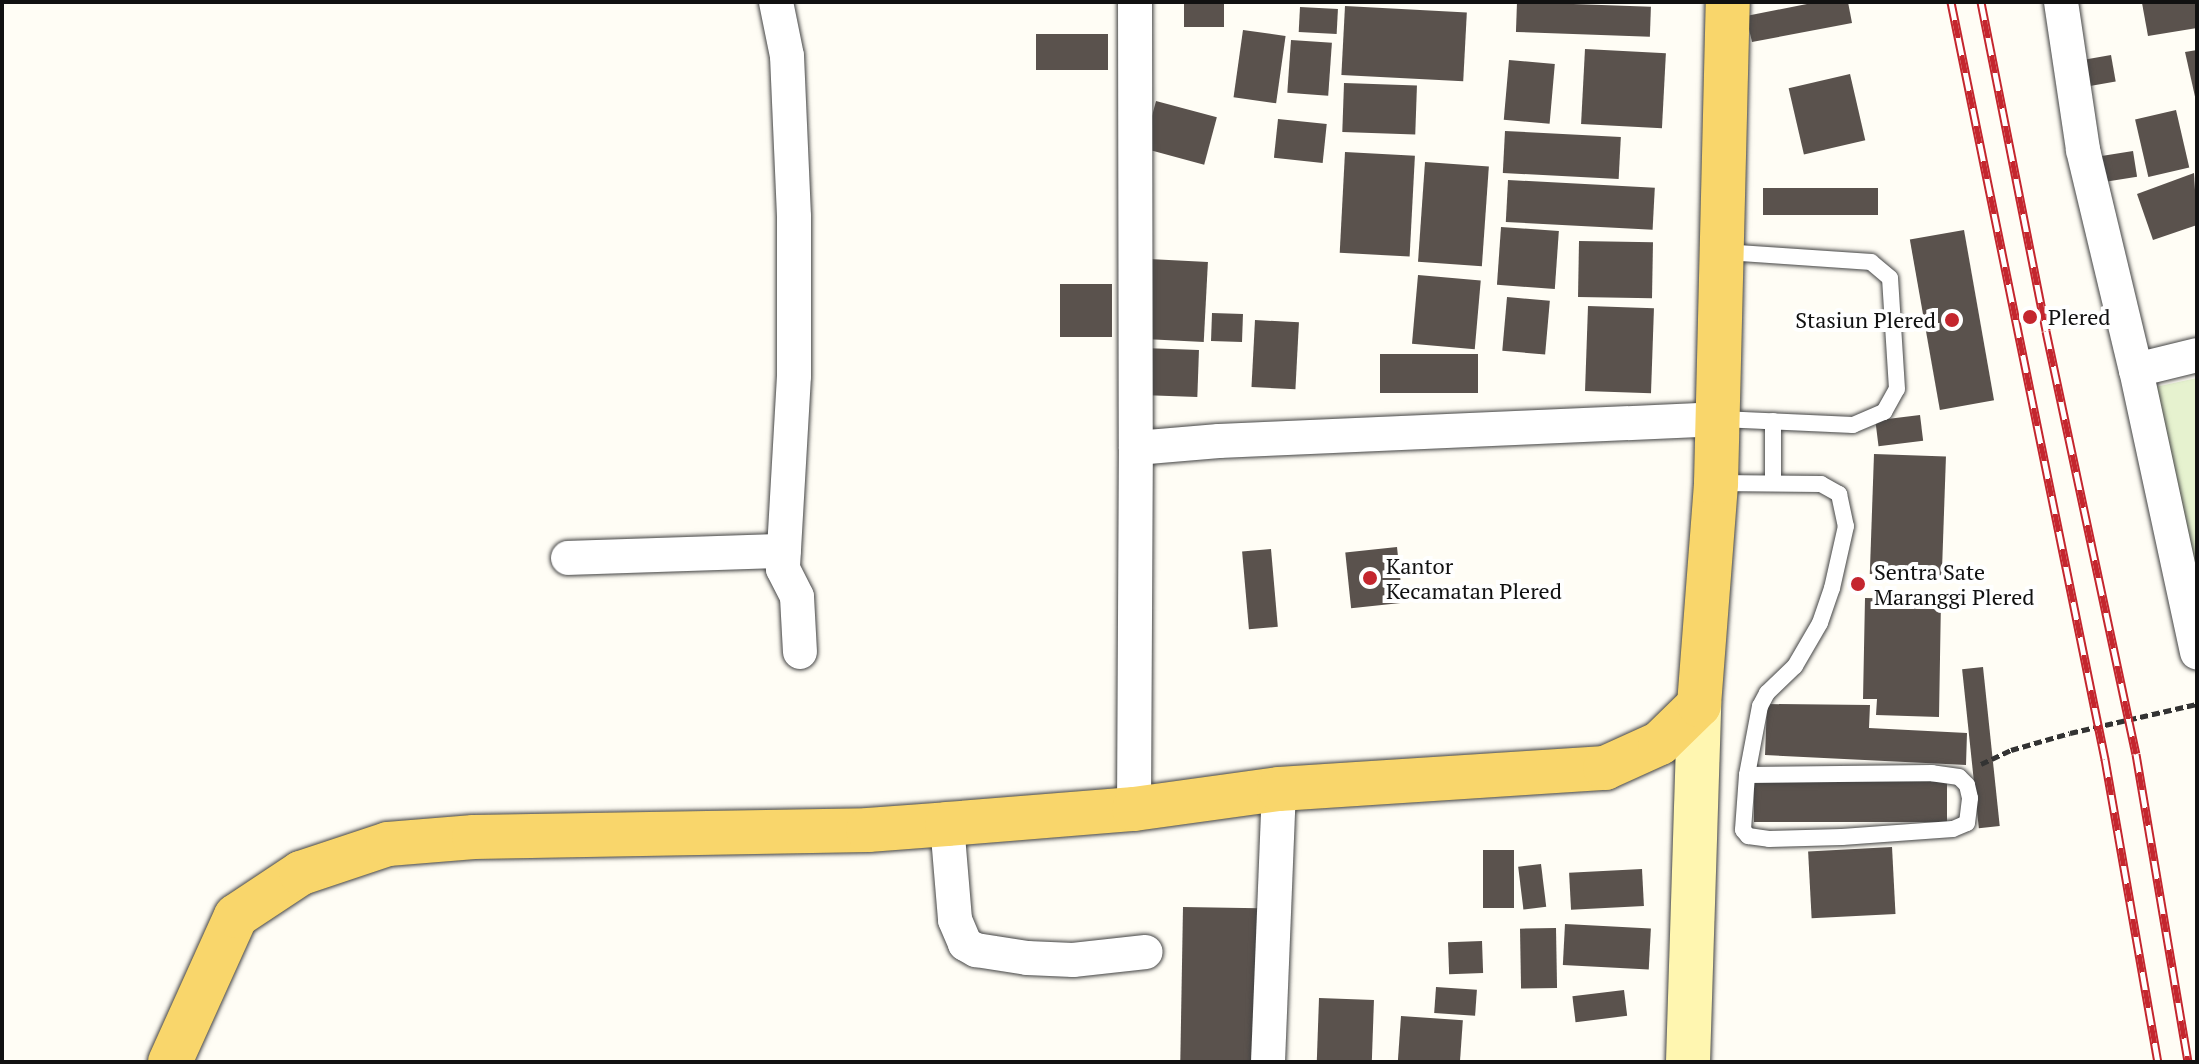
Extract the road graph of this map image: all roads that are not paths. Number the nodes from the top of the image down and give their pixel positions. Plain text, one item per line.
1 (776, 2) edge
2 (1135, 2) edge
3 (1728, 2) edge
4 (2061, 2) edge
5 (1721, 252) junction
6 (2197, 355) edge
7 (2136, 370) junction
8 (1716, 419) junction
9 (1773, 421) junction
10 (1136, 448) junction
11 (1773, 482) junction
12 (1716, 483) junction
13 (784, 551) junction
14 (568, 558) dead end
15 (800, 652) dead end
16 (2197, 652) edge
17 (1699, 705) junction
18 (1747, 775) junction
19 (1279, 789) junction
20 (1134, 809) junction
21 (947, 824) junction
22 (1146, 952) dead end
23 (170, 1062) edge
24 (1268, 1062) edge
25 (1688, 1062) edge

1 - 13 street
2 - 10 street
3 - 5 main road
4 - 7 street
5 - 8 main road
5 - 9 lane
6 - 7 street
7 - 16 street
8 - 9 lane
8 - 10 street
8 - 12 main road
9 - 11 lane
10 - 20 street
11 - 12 lane
11 - 18 lane
12 - 17 main road
13 - 14 street
13 - 15 street
17 - 19 main road
17 - 25 street
18 - 18 lane
19 - 20 main road
19 - 24 street
20 - 21 main road
21 - 22 street
21 - 23 main road

